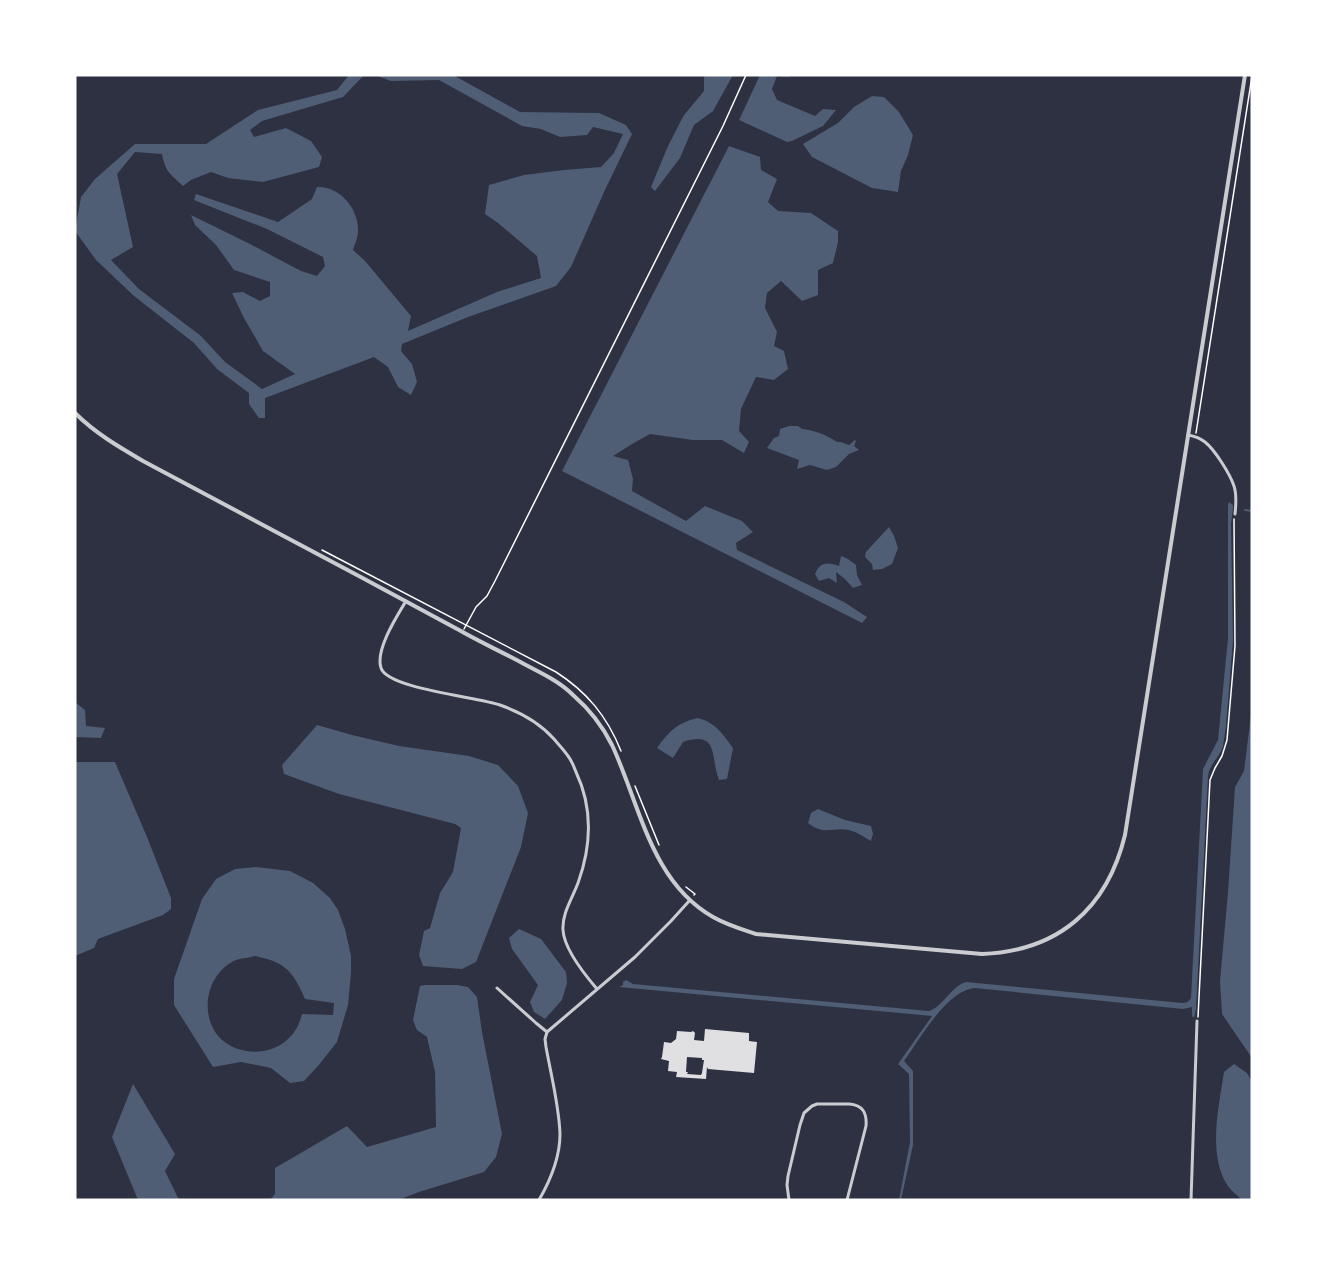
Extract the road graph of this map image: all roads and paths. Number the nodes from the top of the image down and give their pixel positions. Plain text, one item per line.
1 (746, 75) edge
2 (1245, 75) edge
3 (1252, 76) edge
4 (75, 413) edge
5 (1188, 435) junction
6 (1196, 437) junction
7 (1235, 514) joint
8 (315, 546) dead end
9 (406, 601) junction
10 (466, 625) junction
11 (462, 632) junction
12 (623, 756) dead end
13 (634, 785) dead end
14 (661, 852) dead end
15 (685, 886) dead end
16 (695, 894) dead end
17 (690, 900) junction
18 (497, 988) dead end
19 (597, 989) junction
20 (1197, 1021) joint
21 (547, 1032) junction
22 (539, 1200) edge
23 (789, 1200) edge
24 (847, 1200) edge
25 (1191, 1200) edge

1 - 10 path
2 - 5 street
3 - 6 path
4 - 9 street
5 - 6 street
5 - 17 street
6 - 7 street
7 - 20 path
8 - 10 path
9 - 11 street
9 - 19 street
10 - 11 path
10 - 12 path
11 - 17 street
13 - 14 path
15 - 16 path
17 - 19 street
18 - 21 street
19 - 21 street
20 - 25 street
21 - 22 street
23 - 24 street

